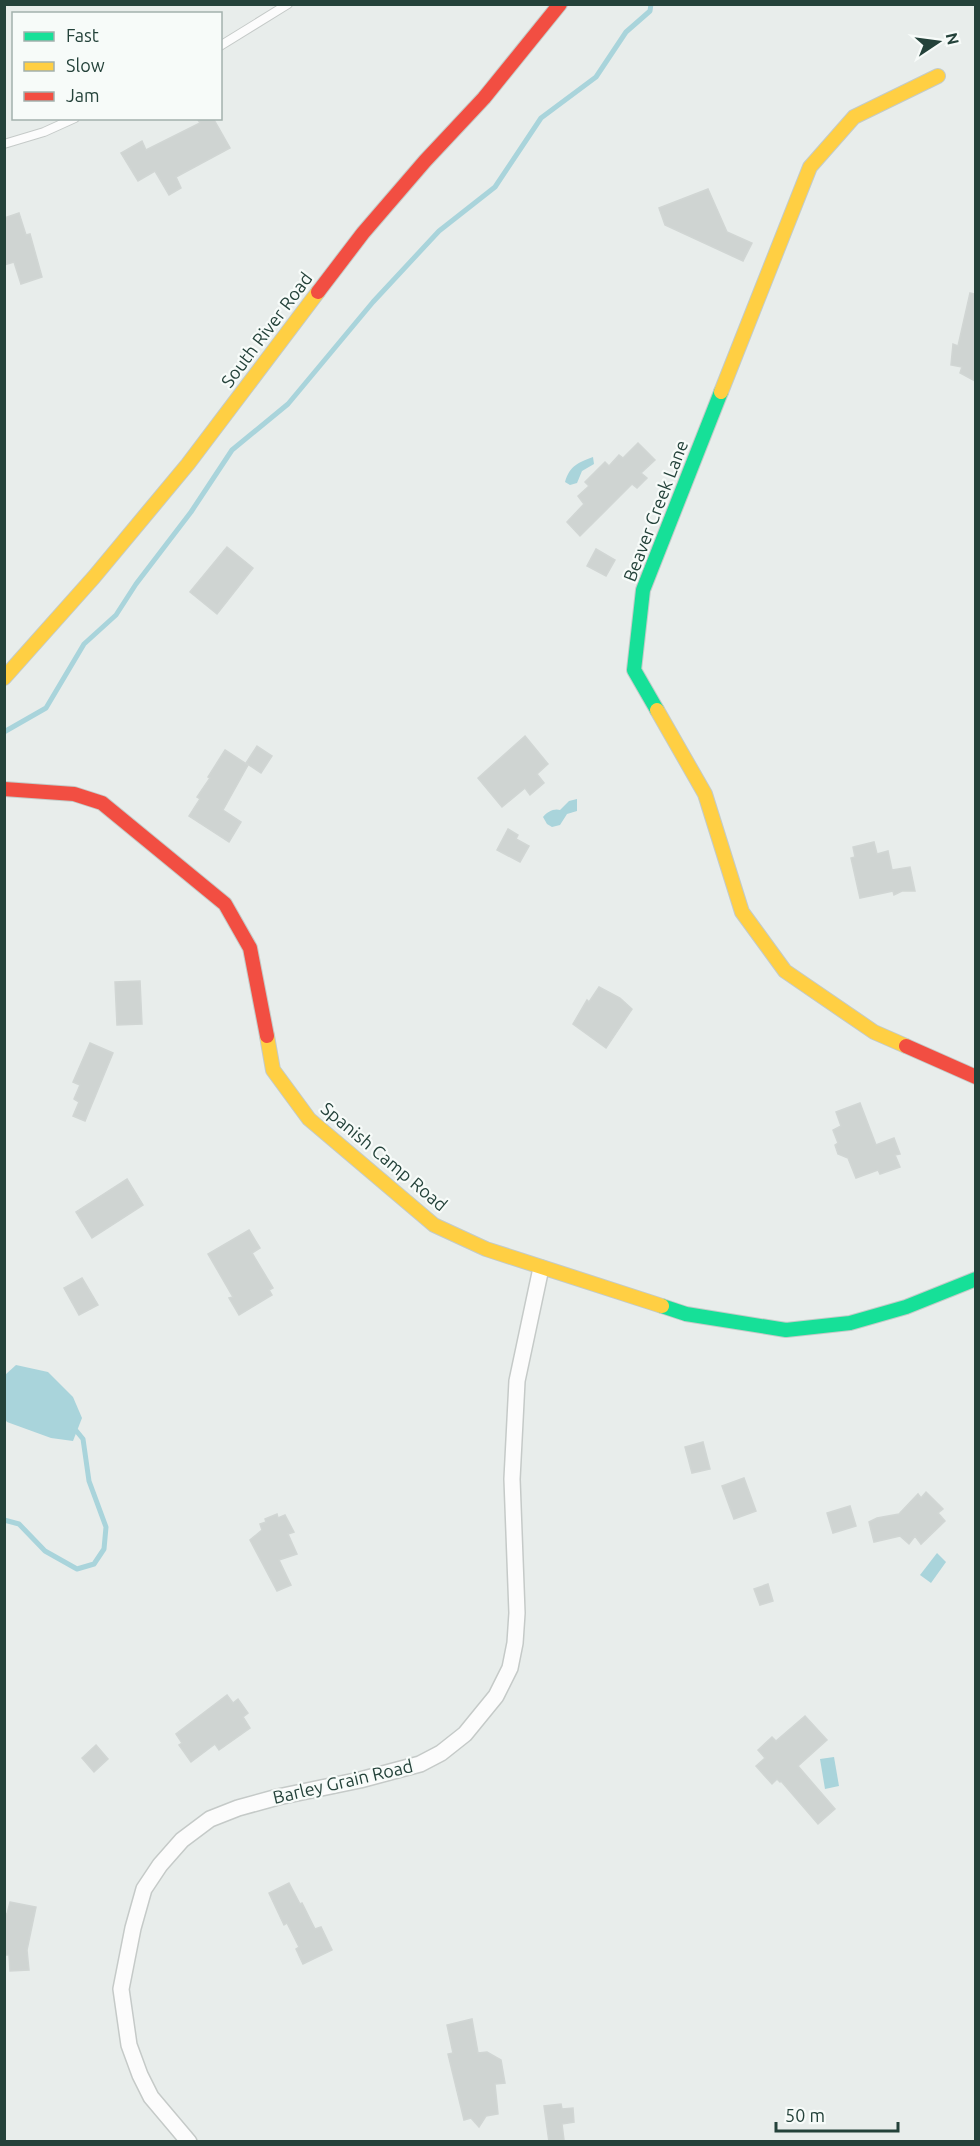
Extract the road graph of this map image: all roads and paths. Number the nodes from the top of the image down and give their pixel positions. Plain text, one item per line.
1 (288, 4) edge
2 (560, 4) edge
3 (222, 45) edge
4 (938, 76) dead end
5 (71, 120) edge
6 (4, 144) edge
7 (4, 678) edge
8 (4, 789) edge
9 (975, 1077) edge
10 (541, 1268) junction
11 (975, 1279) edge
12 (189, 2142) edge

1 - 3 lane
2 - 7 street, South River Road
4 - 9 street, Beaver Creek Lane
5 - 6 lane
8 - 10 street, Spanish Camp Road
10 - 11 street, Spanish Camp Road
10 - 12 street, Barley Grain Road

